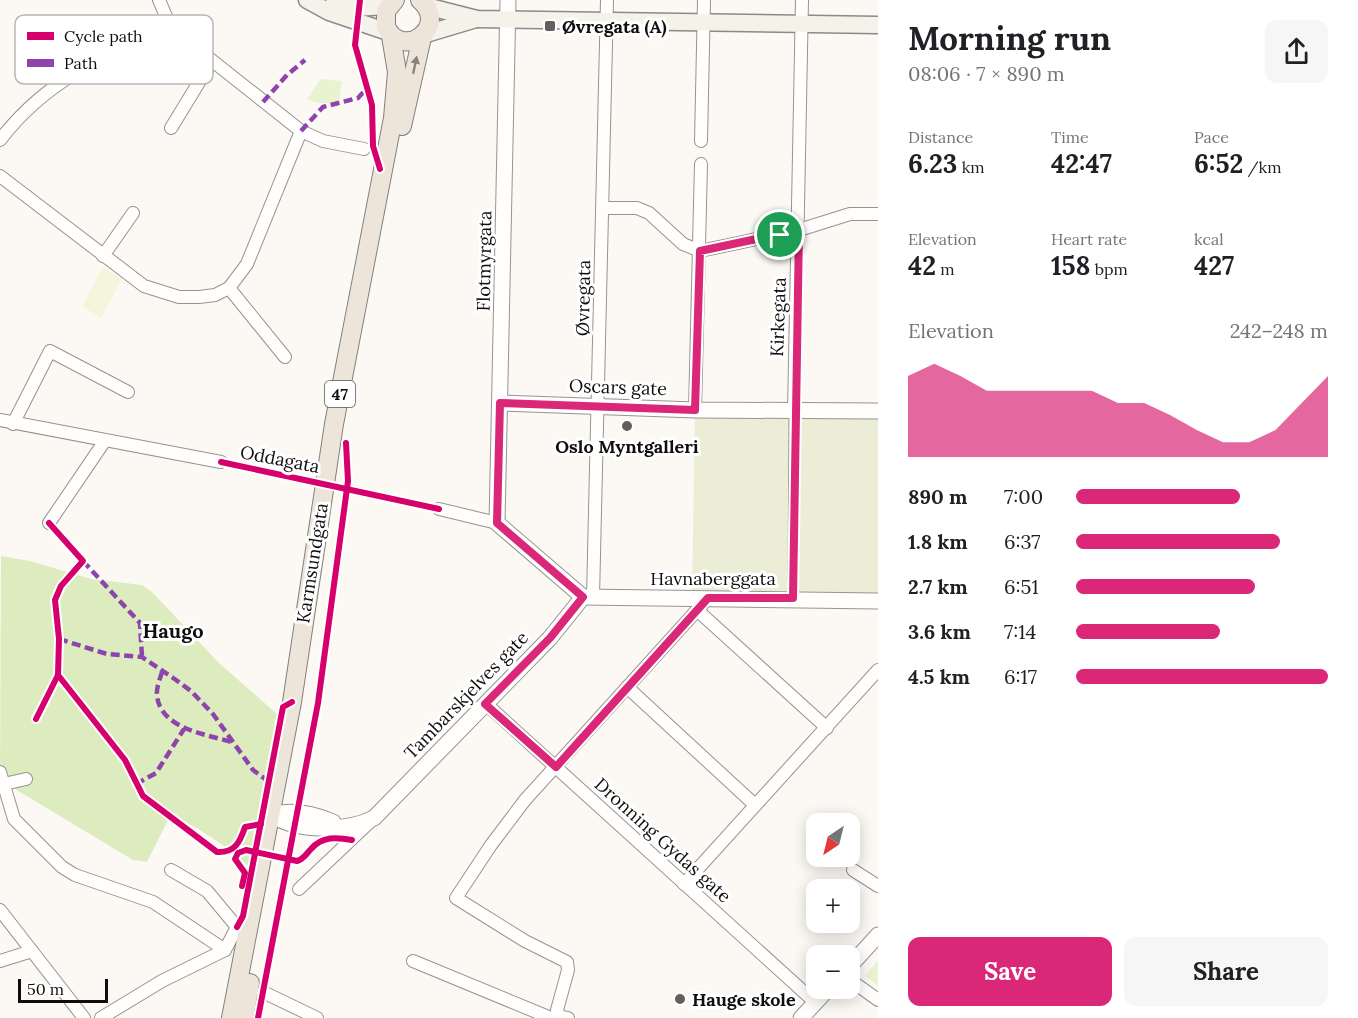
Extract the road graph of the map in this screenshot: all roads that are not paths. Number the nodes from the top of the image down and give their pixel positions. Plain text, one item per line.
1 (159, 0) edge
2 (508, 0) edge
3 (607, 0) edge
4 (704, 0) edge
5 (802, 0) edge
6 (312, 2) edge
7 (392, 2) edge
8 (423, 2) edge
9 (165, 15) edge
10 (477, 19) junction
11 (508, 19) junction
12 (606, 20) junction
13 (704, 23) junction
14 (802, 23) junction
15 (878, 25) edge
16 (390, 34) junction
17 (424, 35) junction
18 (213, 62) edge
19 (58, 84) edge
20 (198, 84) edge
21 (171, 128) dead end
22 (301, 131) junction
23 (0, 140) edge
24 (701, 141) dead end
25 (364, 149) dead end
26 (701, 164) dead end
27 (0, 176) edge
28 (603, 208) junction
29 (134, 213) dead end
30 (878, 214) edge
31 (799, 230) junction
32 (700, 251) junction
33 (103, 256) junction
34 (229, 288) junction
35 (285, 357) dead end
36 (128, 392) dead end
37 (500, 403) junction
38 (598, 405) junction
39 (695, 410) junction
40 (794, 411) junction
41 (878, 411) edge
42 (0, 420) edge
43 (13, 424) junction
44 (104, 442) junction
45 (221, 462) dead end
46 (439, 509) dead end
47 (49, 523) dead end
48 (497, 523) junction
49 (588, 597) junction
50 (708, 598) junction
51 (793, 598) junction
52 (878, 601) edge
53 (697, 610) junction
54 (878, 670) edge
55 (627, 687) junction
56 (485, 704) junction
57 (826, 728) junction
58 (556, 767) junction
59 (2, 778) edge
60 (26, 779) dead end
61 (755, 806) junction
62 (278, 816) junction
63 (374, 818) junction
64 (171, 870) dead end
65 (853, 870) dead end
66 (684, 884) junction
67 (878, 886) edge
68 (299, 890) dead end
69 (0, 909) edge
70 (878, 935) edge
71 (225, 950) junction
72 (32, 951) junction
73 (860, 955) edge
74 (0, 961) edge
75 (413, 961) dead end
76 (860, 987) edge
77 (263, 992) dead end
78 (819, 999) edge
79 (878, 1000) edge
80 (816, 1003) junction
81 (84, 1018) edge
82 (101, 1018) edge
83 (231, 1018) edge
84 (244, 1018) edge
85 (316, 1018) edge
86 (557, 1018) edge
87 (801, 1018) edge

1 - 9 street
2 - 11 street, Flotmyrgata
3 - 12 street, Øvregata
4 - 13 street
5 - 14 street, Kirkegata
6 - 7 main road
6 - 16 main road
7 - 16 main road, 47
8 - 10 main road
8 - 17 main road, 47
10 - 11 main road
10 - 17 main road
11 - 12 main road
11 - 37 street, Flotmyrgata
12 - 13 main road
12 - 28 street, Øvregata
13 - 14 main road
13 - 24 street
14 - 15 main road
14 - 31 street, Kirkegata
16 - 17 main road
16 - 62 main road, Karmsundgata / 47
62 -> 17 main road, Karmsundgata / 47
18 - 22 street
19 - 23 street
20 - 21 street
22 - 25 street
22 - 34 street
26 - 32 street
27 - 33 street
28 - 32 street
28 - 38 street, Øvregata
29 - 33 street
30 - 31 street
31 - 32 street
31 - 40 street, Kirkegata
32 - 39 street
33 - 34 street
34 - 35 street
36 - 43 street
37 - 38 street, Oscars gate
37 - 48 street, Flotmyrgata
38 - 39 street, Oscars gate
38 - 49 street, Øvregata
39 - 40 street, Oscars gate
40 - 41 street, Oscars gate
40 - 51 street, Kirkegata
42 - 43 street, Oddagata
43 - 44 street, Oddagata
44 - 45 street, Oddagata
44 - 47 street
46 - 48 street
48 - 49 street
49 - 50 street, Havnaberggata
49 - 56 street, Tambarskjelves gate
50 - 51 street, Havnaberggata
50 - 53 street
51 - 52 street, Havnaberggata
53 - 55 street
53 - 57 street
54 - 57 street
55 - 58 street
55 - 61 street
56 - 58 street, Dronning Gydas gate
56 - 63 street, Tambarskjelves gate
57 - 61 street
58 - 66 street, Dronning Gydas gate
58 - 86 street
59 - 60 street
59 - 71 street
61 - 66 street
62 - 63 street
62 - 83 main road, Karmsundgata / 47
62 - 84 main road, Karmsundgata / 47
63 - 68 street, Tambarskjelves gate
64 - 71 street
65 - 67 street
66 - 80 street, Dronning Gydas gate
69 - 72 street
70 - 73 street
71 - 82 street
72 - 74 street
72 - 81 street
75 - 86 street
76 - 79 street
77 - 85 street
78 - 80 street
80 - 87 street

